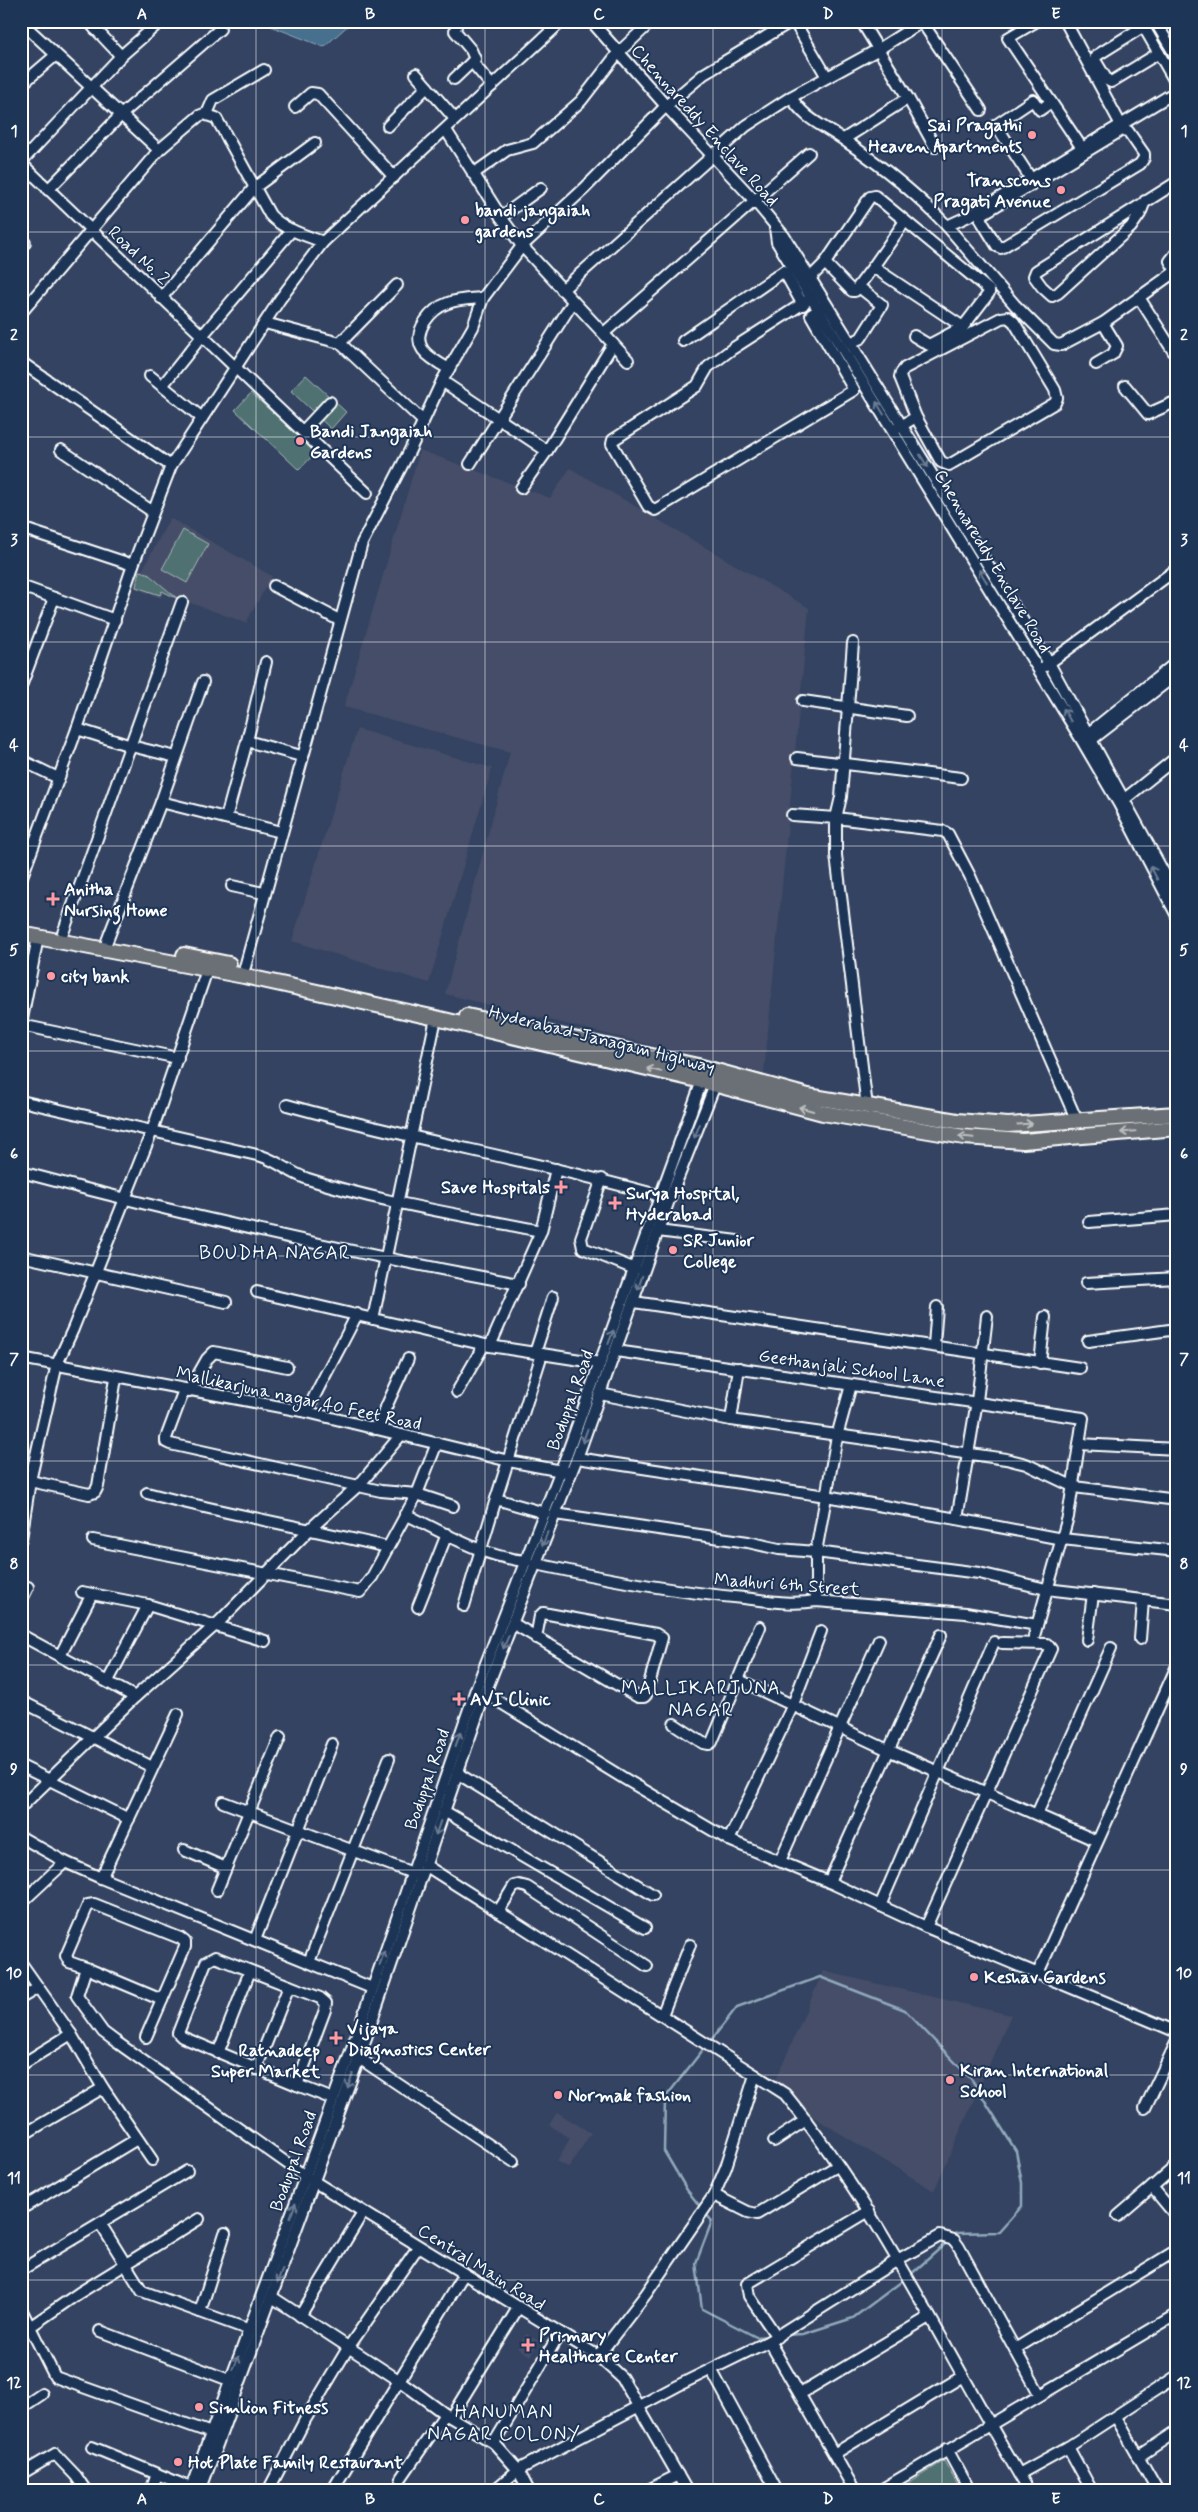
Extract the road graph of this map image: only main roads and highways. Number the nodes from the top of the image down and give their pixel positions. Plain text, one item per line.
1 (21, 925) edge
2 (21, 934) edge
3 (244, 971) junction
4 (335, 991) junction
5 (1177, 1114) edge
6 (888, 1117) junction
7 (1177, 1128) edge

1 - 3 highway, Hyderabad-Janagam Highway
2 - 3 highway, Hyderabad-Janagam Highway
3 - 4 highway, Hyderabad-Janagam Highway
4 - 6 highway, Hyderabad-Janagam Highway
6 -> 4 highway, Hyderabad-Janagam Highway
6 -> 5 highway, Hyderabad-Janagam Highway
7 -> 6 highway, Hyderabad-Janagam Highway

